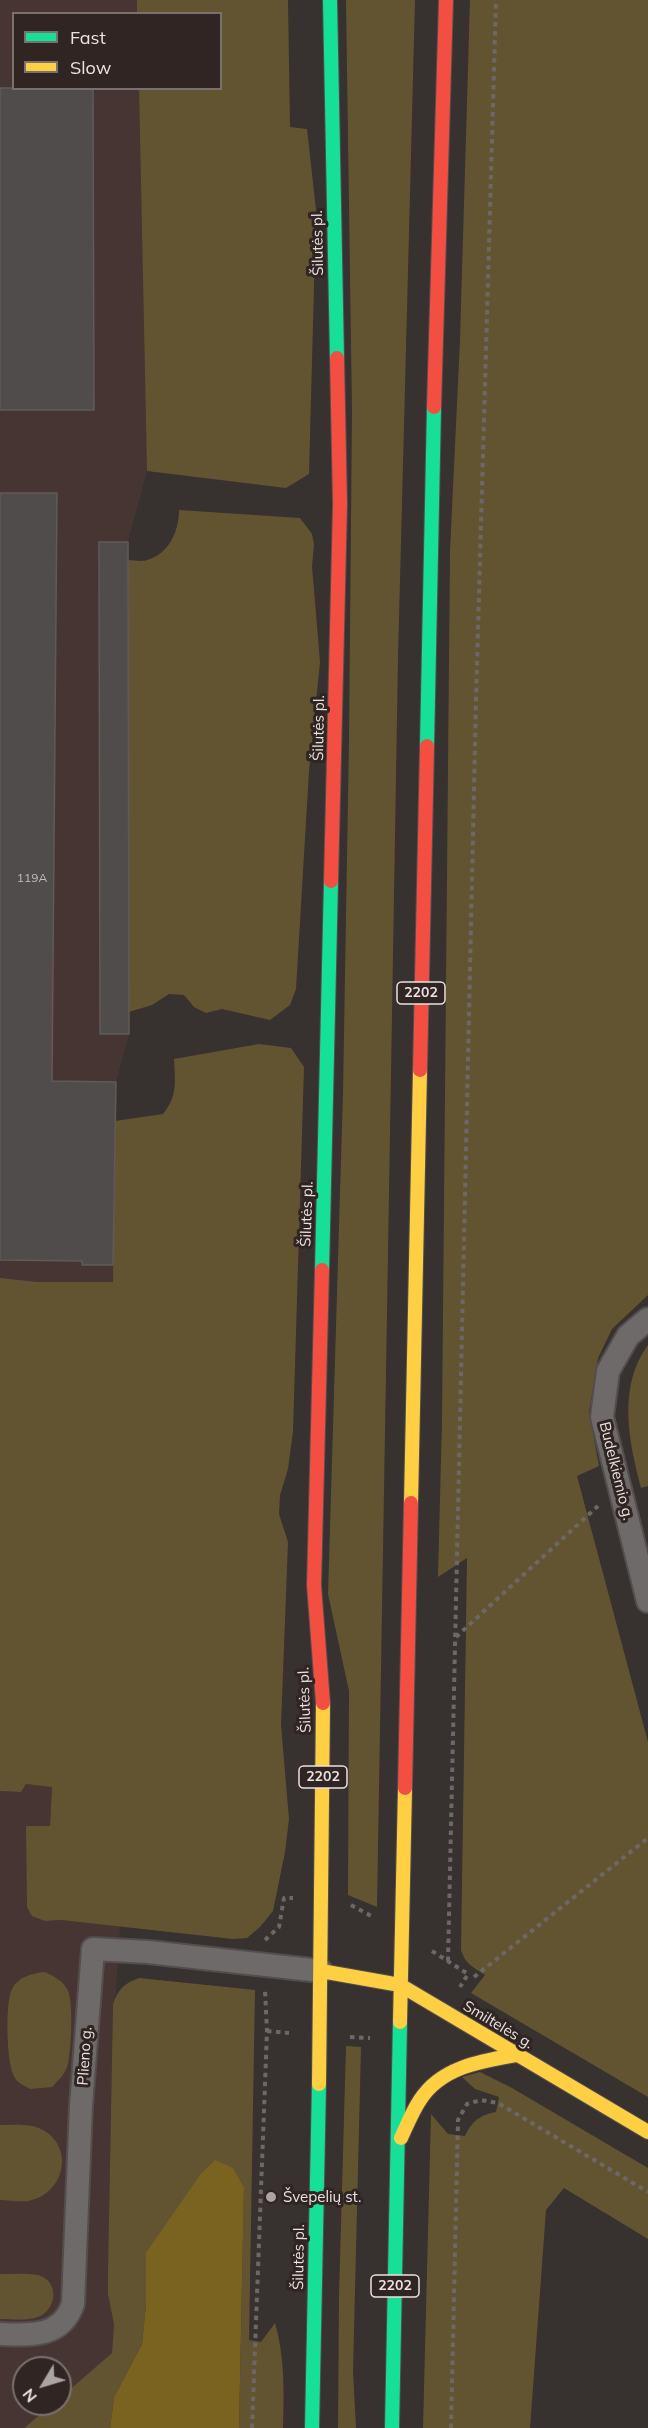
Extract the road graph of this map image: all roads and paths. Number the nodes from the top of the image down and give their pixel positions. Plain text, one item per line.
1 (330, 0) edge
2 (446, 0) edge
3 (496, 0) edge
4 (648, 1319) edge
5 (620, 1486) junction
6 (648, 1601) edge
7 (456, 1638) junction
8 (648, 1838) edge
9 (448, 1961) dead end
10 (264, 1965) junction
11 (321, 1971) junction
12 (474, 1977) dead end
13 (400, 1985) junction
14 (516, 2055) junction
15 (648, 2132) edge
16 (398, 2145) junction
17 (648, 2192) edge
18 (0, 2334) edge
19 (252, 2428) edge
20 (312, 2428) edge
21 (392, 2428) edge
22 (451, 2428) edge

1 - 11 main road, Šilutės pl. / 2202
2 - 13 main road, 2202
3 - 7 path
4 - 5 street, Budelkiemio g.
5 - 6 street, Budelkiemio g.
5 - 7 path
7 - 9 path
8 - 12 path
10 - 11 street, Plieno g.
10 - 18 street, Plieno g.
10 - 19 path
11 - 13 main road, Smiltelės g.
11 - 20 main road, Šilutės pl. / 2202
13 - 14 main road, Smiltelės g.
13 - 16 main road, 2202
14 - 15 main road, Smiltelės g.
14 - 16 main road
16 - 21 main road, 2202
17 - 22 path

